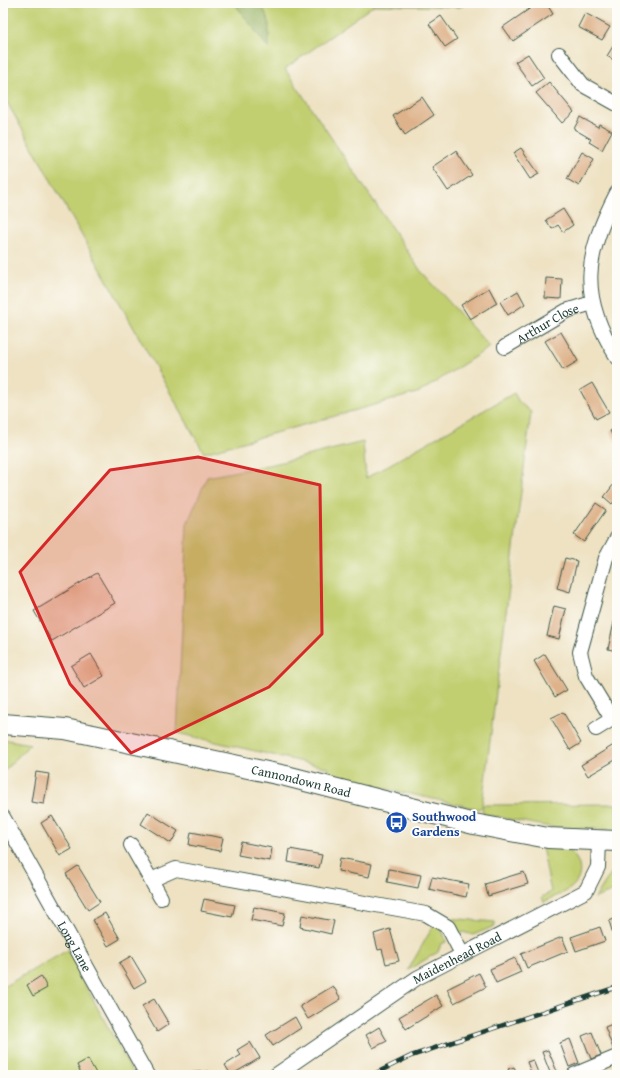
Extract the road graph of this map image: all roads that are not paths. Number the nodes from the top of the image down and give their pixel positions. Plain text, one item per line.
1 (559, 54) dead end
2 (617, 104) edge
3 (617, 193) edge
4 (592, 303) junction
5 (505, 347) dead end
6 (617, 357) edge
7 (617, 538) edge
8 (615, 718) edge
9 (3, 724) edge
10 (596, 729) dead end
11 (3, 817) edge
12 (608, 841) edge
13 (130, 845) dead end
14 (151, 880) junction
15 (161, 898) dead end
16 (462, 954) junction
17 (617, 1057) edge
18 (147, 1075) edge
19 (276, 1075) edge
20 (574, 1075) edge

1 - 2 street
3 - 4 street
4 - 5 street, Arthur Close
4 - 6 street
7 - 8 street
8 - 10 street
9 - 12 main road, Cannondown Road
11 - 18 street, Long Lane
12 - 16 street, Maidenhead Road
13 - 14 street
14 - 15 street
14 - 16 street
16 - 19 street, Maidenhead Road
17 - 20 street

